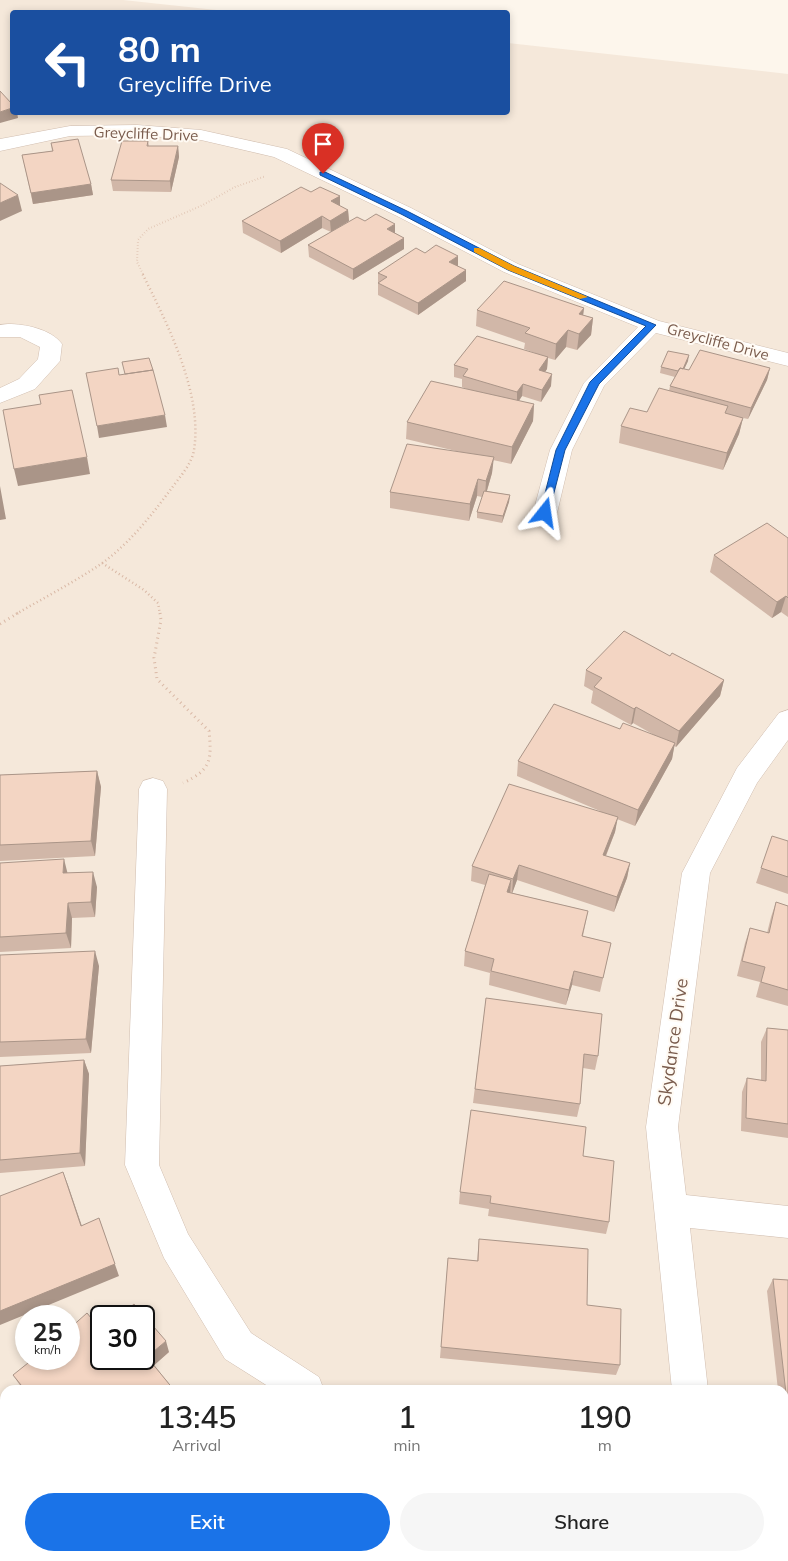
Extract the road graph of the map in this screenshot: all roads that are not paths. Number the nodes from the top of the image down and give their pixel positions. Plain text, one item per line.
1 (0, 145) edge
2 (652, 325) junction
3 (0, 332) edge
4 (788, 360) edge
5 (0, 396) edge
6 (545, 513) dead end
7 (788, 720) edge
8 (153, 789) road end
9 (671, 1210) junction
10 (788, 1222) edge
11 (298, 1385) edge
12 (689, 1385) edge

1 - 2 street, Greycliffe Drive
2 - 4 street, Greycliffe Drive
2 - 6 street
3 - 5 street
7 - 9 street, Skydance Drive
8 - 11 street
9 - 10 street
9 - 12 street, Skydance Drive

